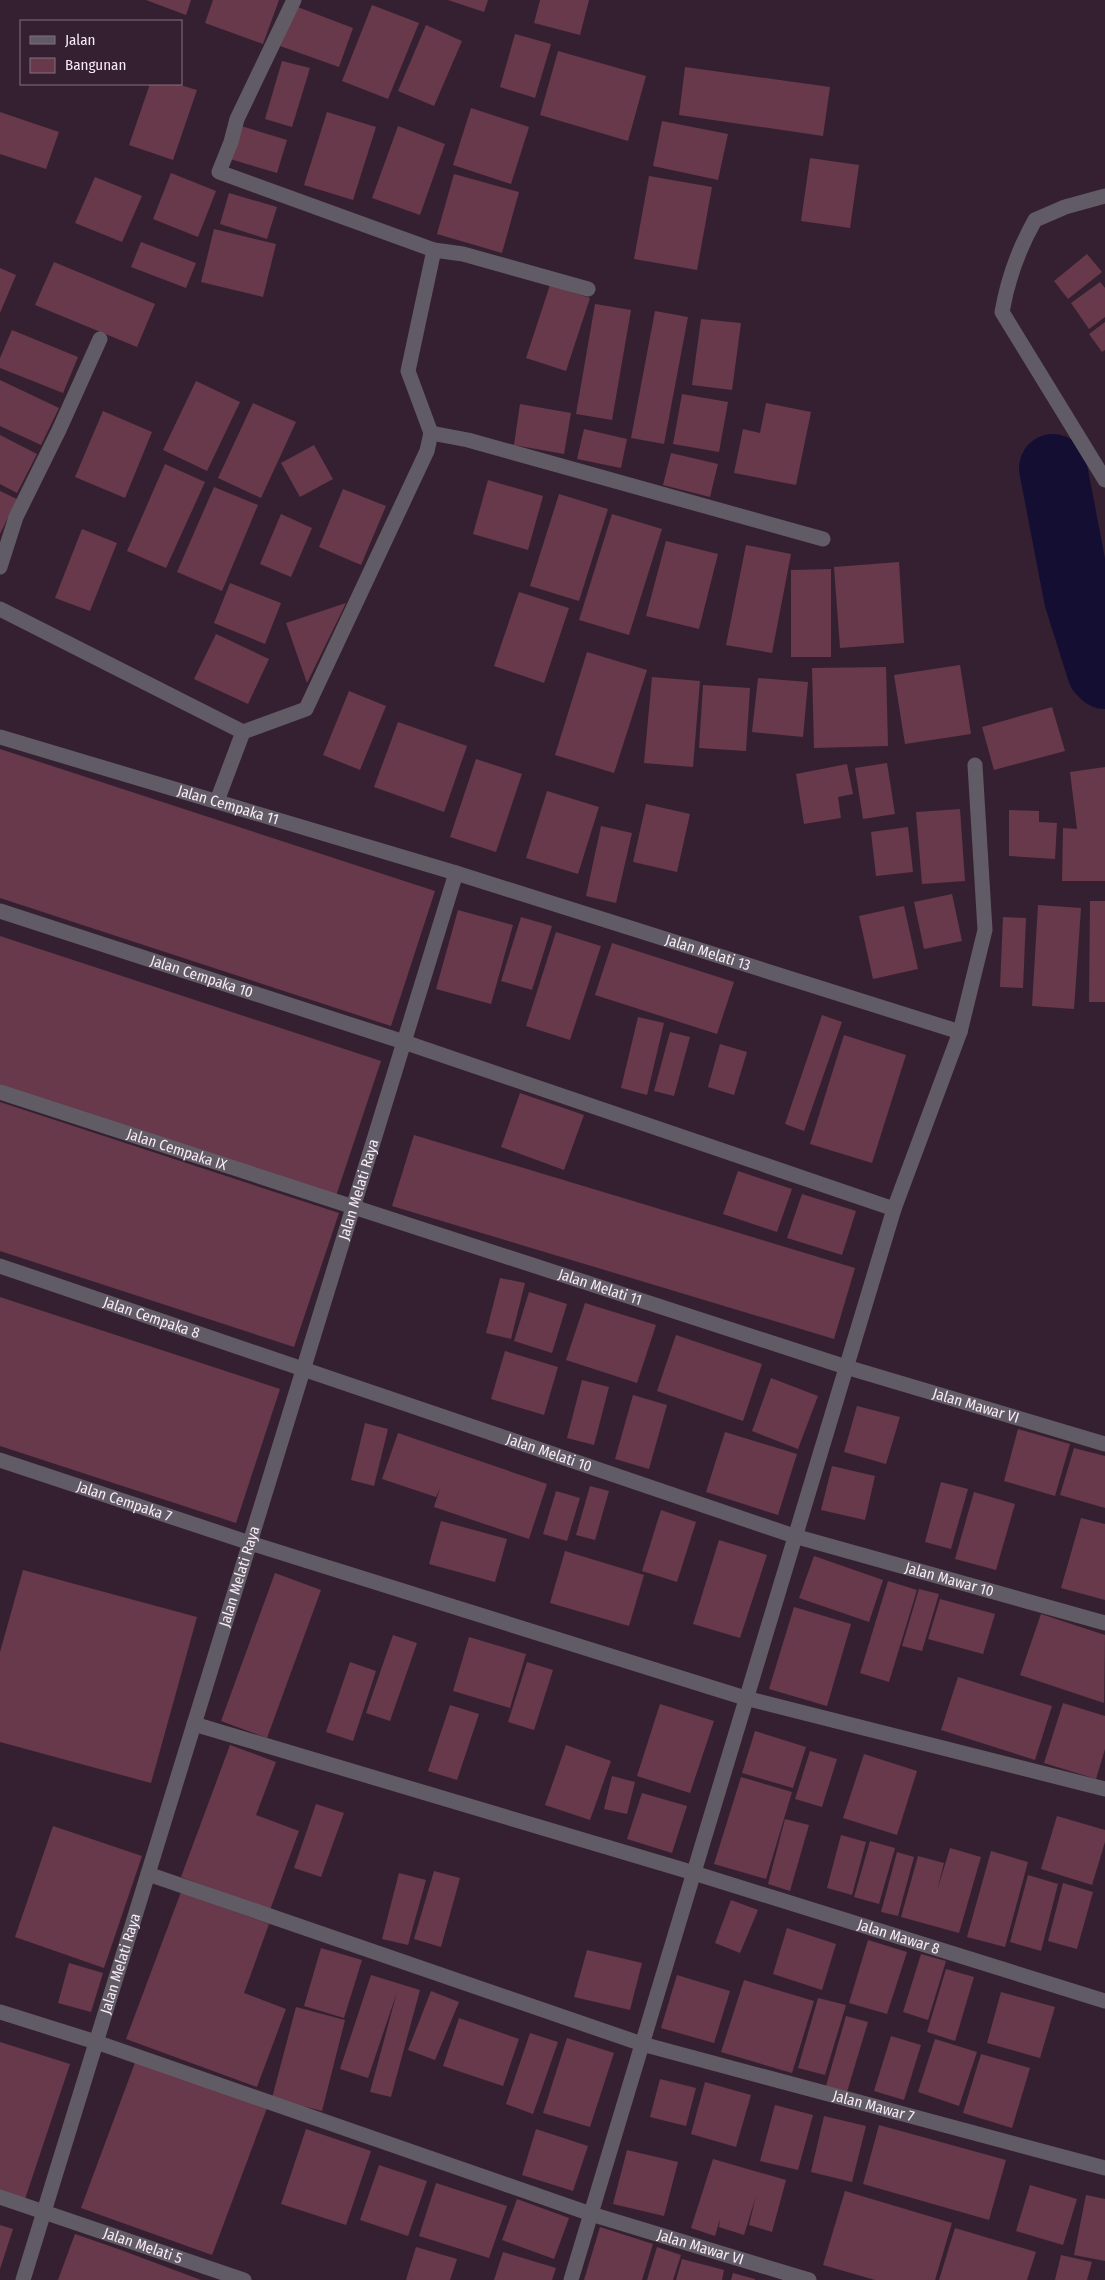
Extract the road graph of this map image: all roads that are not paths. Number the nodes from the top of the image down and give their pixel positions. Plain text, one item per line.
1 (294, 0) edge
2 (1105, 196) edge
3 (434, 250) junction
4 (588, 289) dead end
5 (100, 339) dead end
6 (431, 433) junction
7 (1105, 480) edge
8 (823, 539) dead end
9 (0, 567) edge
10 (0, 609) edge
11 (243, 732) junction
12 (0, 737) edge
13 (975, 765) dead end
14 (217, 801) junction
15 (456, 873) junction
16 (0, 911) edge
17 (960, 1032) junction
18 (404, 1042) junction
19 (0, 1092) edge
20 (353, 1207) junction
21 (894, 1210) junction
22 (0, 1266) edge
23 (304, 1368) junction
24 (846, 1368) junction
25 (1105, 1444) edge
26 (0, 1460) edge
27 (794, 1536) junction
28 (250, 1543) junction
29 (1105, 1622) edge
30 (745, 1698) junction
31 (194, 1724) junction
32 (1105, 1789) edge
33 (694, 1873) junction
34 (148, 1874) junction
35 (1105, 2001) edge
36 (0, 2012) edge
37 (96, 2042) junction
38 (642, 2044) junction
39 (1105, 2168) edge
40 (0, 2197) edge
41 (44, 2211) junction
42 (591, 2214) junction
43 (23, 2280) edge
44 (244, 2280) edge
45 (571, 2280) edge
46 (809, 2280) edge

1 - 3 street
2 - 7 street
3 - 4 street
3 - 6 street
5 - 9 street
6 - 8 street
6 - 11 street
10 - 11 street
11 - 14 street
12 - 14 street, Jalan Cempaka 11
13 - 17 street
14 - 15 street, Jalan Cempaka 11
15 - 17 street, Jalan Melati 13
15 - 18 street, Jalan Melati Raya
16 - 18 street, Jalan Cempaka 10
17 - 21 street
18 - 20 street, Jalan Melati Raya
18 - 21 street, Jalan Cempaka 10
19 - 20 street, Jalan Cempaka IX
20 - 23 street, Jalan Melati Raya
20 - 24 street, Jalan Melati 11
21 - 24 street
22 - 23 street, Jalan Cempaka 8
23 - 27 street, Jalan Melati 10
23 - 28 street, Jalan Melati Raya
24 - 25 street, Jalan Mawar VI
24 - 27 street
26 - 28 street, Jalan Cempaka 7
27 - 29 street, Jalan Mawar 10
27 - 30 street
28 - 30 street, Jalan Cempaka 7
28 - 31 street, Jalan Melati Raya
30 - 32 street, Jalan Cempaka 7
30 - 33 street
31 - 33 street, Jalan Mawar 8
31 - 34 street, Jalan Melati Raya
33 - 35 street, Jalan Mawar 8
33 - 38 street
34 - 37 street, Jalan Melati Raya
34 - 38 street, Jalan Mawar 7
36 - 37 street, Jalan Mawar VI
37 - 41 street, Jalan Melati Raya
37 - 42 street, Jalan Mawar VI
38 - 39 street, Jalan Mawar 7
38 - 42 street
40 - 41 street, Jalan Melati 5
41 - 43 street, Jalan Melati Raya
41 - 44 street, Jalan Melati 5
42 - 45 street
42 - 46 street, Jalan Mawar VI

